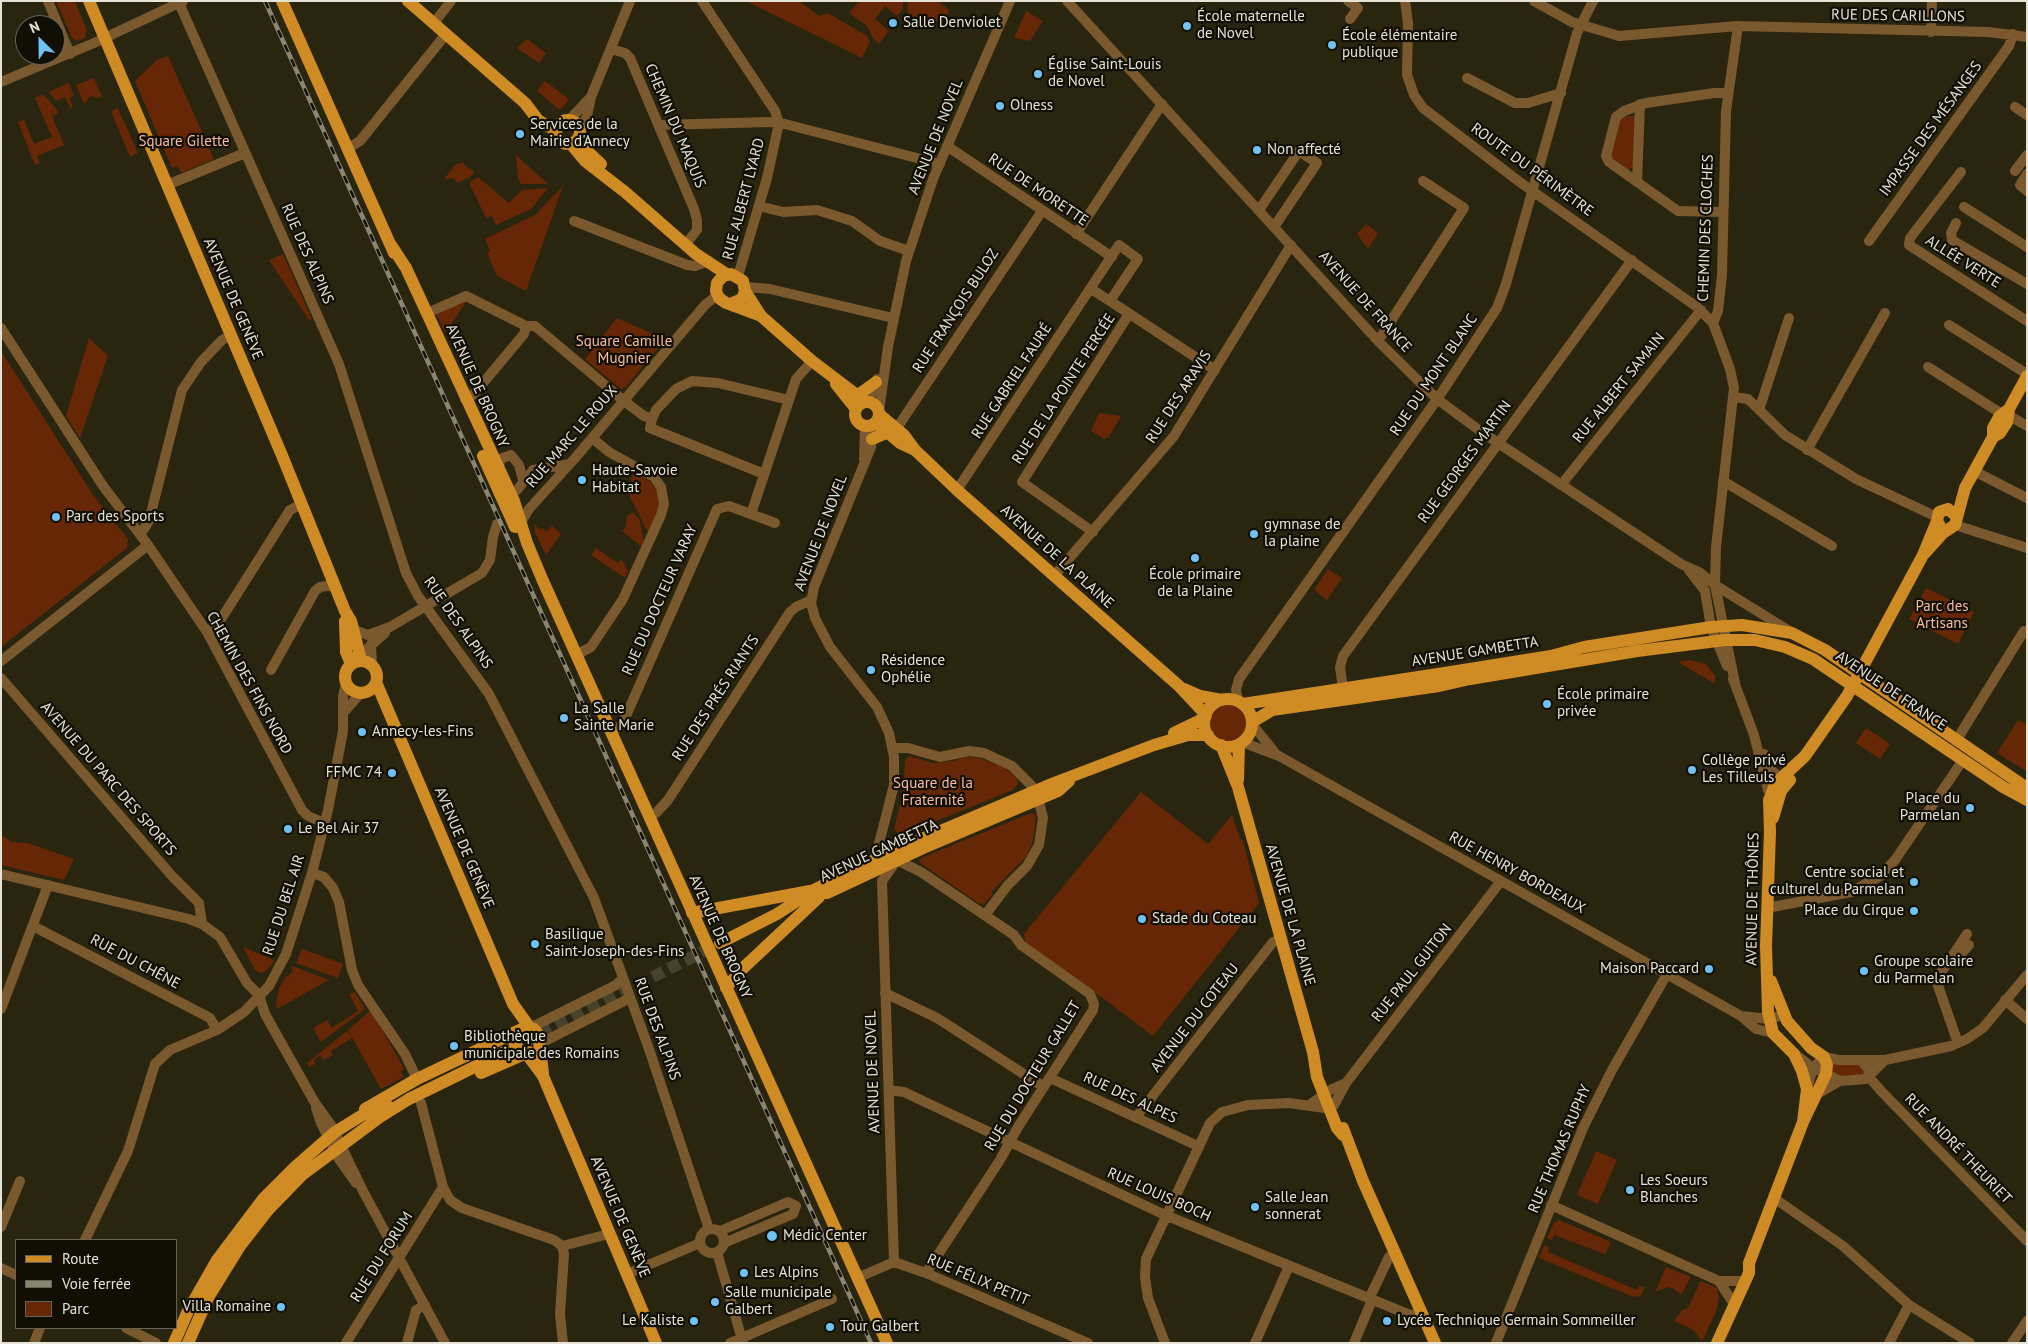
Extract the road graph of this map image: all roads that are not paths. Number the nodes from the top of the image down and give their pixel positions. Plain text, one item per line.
1 (48, 1) edge
2 (90, 1) edge
3 (408, 1) edge
4 (450, 1) edge
5 (630, 1) edge
6 (702, 1) edge
7 (1010, 1) edge
8 (1067, 1) edge
9 (1348, 1) edge
10 (1405, 1) edge
11 (1534, 1) edge
12 (1593, 1) edge
13 (1932, 1) edge
14 (181, 2) edge
15 (281, 2) edge
16 (1350, 19) dead end
17 (434, 23) junction
18 (1581, 26) junction
19 (1738, 26) junction
20 (1932, 32) junction
21 (446, 34) junction
22 (2013, 34) junction
23 (2027, 37) edge
24 (105, 38) junction
25 (610, 48) junction
26 (70, 54) junction
27 (1467, 78) dead end
28 (1, 82) edge
29 (1561, 93) junction
30 (1728, 94) junction
31 (591, 97) junction
32 (1162, 104) junction
33 (1640, 104) junction
34 (2015, 107) dead end
35 (2027, 115) edge
36 (778, 123) junction
37 (562, 124) junction
38 (660, 125) junction
39 (577, 136) junction
40 (947, 146) junction
41 (347, 149) junction
42 (245, 153) junction
43 (2027, 155) edge
44 (940, 164) junction
45 (2015, 171) dead end
46 (1961, 172) dead end
47 (2027, 174) edge
48 (1423, 181) dead end
49 (1637, 182) junction
50 (168, 185) junction
51 (1533, 190) junction
52 (2027, 191) edge
53 (759, 206) junction
54 (1964, 207) dead end
55 (1259, 210) junction
56 (1042, 211) junction
57 (1723, 212) junction
58 (574, 221) dead end
59 (1956, 222) dead end
60 (1274, 227) junction
61 (1076, 234) junction
62 (1869, 241) dead end
63 (685, 244) junction
64 (391, 245) junction
65 (1291, 245) junction
66 (2027, 247) edge
67 (909, 251) junction
68 (1112, 257) junction
69 (703, 260) junction
70 (1632, 260) junction
71 (739, 282) junction
72 (2027, 284) edge
73 (717, 289) junction
74 (1091, 289) junction
75 (1110, 301) junction
76 (730, 304) junction
77 (1701, 310) junction
78 (427, 313) junction
79 (1885, 313) dead end
80 (1129, 314) junction
81 (761, 316) junction
82 (893, 318) junction
83 (1789, 318) dead end
84 (2027, 321) edge
85 (1713, 323) junction
86 (1949, 325) dead end
87 (526, 326) junction
88 (1, 328) edge
89 (231, 335) junction
90 (1378, 341) junction
91 (888, 347) junction
92 (812, 361) junction
93 (1928, 366) dead end
94 (1215, 370) junction
95 (2027, 375) edge
96 (876, 382) joint
97 (1733, 397) junction
98 (465, 399) junction
99 (1437, 399) junction
100 (789, 400) junction
101 (624, 401) junction
102 (862, 402) junction
103 (1759, 410) junction
104 (2006, 413) junction
105 (652, 419) junction
106 (875, 419) junction
107 (468, 423) junction
108 (2027, 426) edge
109 (893, 430) junction
110 (592, 438) junction
111 (872, 439) junction
112 (484, 442) junction
113 (1497, 443) junction
114 (1807, 450) junction
115 (511, 455) junction
116 (864, 460) junction
117 (570, 464) junction
118 (500, 470) junction
119 (541, 470) junction
120 (1974, 471) junction
121 (561, 474) junction
122 (764, 474) junction
123 (523, 480) junction
124 (1723, 481) junction
125 (1561, 485) junction
126 (549, 487) junction
127 (957, 490) junction
128 (2027, 498) edge
129 (302, 504) junction
130 (519, 511) junction
131 (751, 514) junction
132 (1937, 519) junction
133 (1952, 520) junction
134 (775, 523) dead end
135 (497, 524) dead end
136 (1093, 532) junction
137 (140, 535) junction
138 (527, 543) junction
139 (148, 545) junction
140 (1832, 546) dead end
141 (2027, 548) edge
142 (1923, 555) junction
143 (1054, 576) junction
144 (1709, 583) junction
145 (335, 585) junction
146 (811, 600) junction
147 (426, 606) junction
148 (345, 611) junction
149 (390, 628) junction
150 (354, 630) junction
151 (207, 632) junction
152 (2027, 632) edge
153 (1719, 633) junction
154 (1792, 633) junction
155 (576, 655) junction
156 (1, 661) edge
157 (361, 662) junction
158 (1821, 664) junction
159 (271, 670) dead end
160 (1860, 673) junction
161 (1, 678) edge
162 (376, 682) junction
163 (346, 684) junction
164 (1853, 685) junction
165 (1179, 686) junction
166 (1343, 690) junction
167 (364, 692) junction
168 (1887, 692) junction
169 (1222, 700) junction
170 (1241, 703) junction
171 (386, 705) junction
172 (344, 712) junction
173 (1206, 716) junction
174 (1252, 723) junction
175 (610, 732) junction
176 (1208, 735) junction
177 (1754, 735) junction
178 (1956, 741) junction
179 (1240, 743) junction
180 (1154, 745) junction
181 (1220, 745) junction
182 (893, 748) junction
183 (1279, 756) junction
184 (1963, 760) junction
185 (1783, 782) junction
186 (1238, 787) junction
187 (2026, 787) edge
188 (1775, 794) junction
189 (1036, 796) junction
190 (2027, 800) edge
191 (648, 817) junction
192 (324, 823) junction
193 (911, 853) junction
194 (875, 859) junction
195 (897, 860) junction
196 (921, 872) junction
197 (312, 873) junction
198 (1, 874) edge
199 (867, 874) junction
200 (882, 881) junction
201 (1501, 881) junction
202 (48, 886) junction
203 (817, 894) junction
204 (193, 899) junction
205 (1768, 908) junction
206 (692, 913) junction
207 (985, 915) junction
208 (189, 919) junction
209 (202, 924) junction
210 (33, 926) junction
211 (1967, 934) dead end
212 (1280, 940) junction
213 (720, 943) tunnel mouth
214 (1968, 945) dead end
215 (1949, 967) junction
216 (718, 970) junction
217 (741, 970) junction
218 (1668, 974) junction
219 (1768, 974) junction
220 (2027, 975) edge
221 (622, 979) junction
222 (726, 988) junction
223 (628, 994) junction
224 (885, 994) junction
225 (259, 995) junction
226 (2005, 1000) junction
227 (513, 1004) junction
228 (1, 1009) edge
229 (244, 1012) junction
230 (266, 1014) junction
231 (1741, 1016) junction
232 (1784, 1016) junction
233 (1769, 1019) junction
234 (2027, 1019) edge
235 (530, 1028) junction
236 (217, 1030) junction
237 (518, 1032) junction
238 (1774, 1033) junction
239 (539, 1044) junction
240 (1958, 1044) junction
241 (505, 1052) tunnel mouth
242 (526, 1053) junction
243 (1794, 1054) junction
244 (1824, 1057) junction
245 (1861, 1060) junction
246 (1885, 1060) junction
247 (1813, 1068) junction
248 (1826, 1074) junction
249 (543, 1076) junction
250 (1869, 1077) junction
251 (417, 1079) junction
252 (1840, 1081) junction
253 (1047, 1082) junction
254 (1346, 1083) junction
255 (888, 1090) junction
256 (1813, 1091) junction
257 (1326, 1093) junction
258 (415, 1101) junction
259 (1309, 1105) junction
260 (1331, 1106) junction
261 (364, 1114) junction
262 (1136, 1117) junction
263 (338, 1141) junction
264 (1010, 1142) junction
265 (1198, 1146) junction
266 (20, 1182) dead end
267 (443, 1187) junction
268 (1774, 1198) junction
269 (1552, 1205) junction
270 (1165, 1215) junction
271 (1, 1227) edge
272 (709, 1229) junction
273 (720, 1231) junction
274 (609, 1234) junction
275 (84, 1239) edge
276 (2027, 1241) edge
277 (700, 1243) junction
278 (724, 1243) junction
279 (562, 1246) junction
280 (716, 1252) junction
281 (1395, 1254) junction
282 (399, 1257) junction
283 (894, 1262) junction
284 (1749, 1264) junction
285 (1289, 1266) junction
286 (1, 1268) edge
287 (926, 1273) junction
288 (626, 1274) junction
289 (15, 1275) edge
290 (857, 1278) junction
291 (1720, 1281) junction
292 (1740, 1281) junction
293 (832, 1299) dead end
294 (1371, 1300) junction
295 (425, 1305) junction
296 (1732, 1305) junction
297 (1909, 1305) junction
298 (1422, 1313) junction
299 (2027, 1321) edge
300 (40, 1329) edge
301 (128, 1329) edge
302 (742, 1340) edge
303 (34, 1343) edge
304 (156, 1343) edge
305 (174, 1343) edge
306 (188, 1343) edge
307 (346, 1343) edge
308 (407, 1343) edge
309 (445, 1343) edge
310 (563, 1343) edge
311 (656, 1343) edge
312 (730, 1343) edge
313 (887, 1343) edge
314 (1088, 1343) edge
315 (1165, 1343) edge
316 (1255, 1343) edge
317 (1354, 1343) edge
318 (1435, 1343) edge
319 (1496, 1343) edge
320 (1717, 1343) edge
321 (1889, 1343) edge
322 (1970, 1343) edge
323 (2012, 1343) edge

1 - 26 street
2 - 24 main road, AVENUE DE GENÈVE
3 - 17 main road
4 - 17 street
5 - 25 street
6 - 36 street, RUE ALBERT LYARD
7 - 40 street, AVENUE DE NOVEL
8 - 32 street, AVENUE DE FRANCE
9 - 16 street
10 - 51 street, ROUTE DU PÉRIMÈTRE
11 - 18 street, RUE DES CARILLONS
12 - 18 street, RUE DU MONT BLANC
13 - 20 street
14 - 24 street
14 - 42 street, RUE DES ALPINS
15 - 41 main road, AVENUE DE BROGNY
17 - 21 main road
18 - 19 street, RUE DES CARILLONS
18 - 29 street, RUE DU MONT BLANC
19 - 20 street, RUE DES CARILLONS
19 - 30 street, CHEMIN DES CLOCHES
20 - 22 street, RUE DES CARILLONS
21 - 37 main road
21 - 41 street
22 - 23 street, RUE DES CARILLONS
22 - 62 street, IMPASSE DES MÉSANGES
24 - 26 street
24 - 50 main road, AVENUE DE GENÈVE
25 - 31 street
25 - 38 street, CHEMIN DU MAQUIS
26 - 28 street
27 - 29 street
29 - 51 street, RUE DU MONT BLANC
30 - 33 street
30 - 57 street, CHEMIN DES CLOCHES
31 - 37 street
31 - 39 street
32 - 55 street, AVENUE DE FRANCE
32 - 61 street
33 - 49 street
33 - 49 street
34 - 35 street
36 - 38 street
36 - 44 street
36 - 53 street, RUE ALBERT LYARD
37 - 39 main road
37 - 39 main road
38 - 63 street, CHEMIN DU MAQUIS
39 - 63 main road
40 - 44 street, AVENUE DE NOVEL
40 - 56 street, RUE DE MORETTE
41 - 64 main road, AVENUE DE BROGNY
42 - 50 street
42 - 147 street, RUE DES ALPINS
43 - 45 street
44 - 67 street, AVENUE DE NOVEL
46 - 84 street, ALLÉE VERTE
47 - 52 street
48 - 90 street
49 - 57 street
50 - 89 main road, AVENUE DE GENÈVE
51 - 70 street, ROUTE DU PÉRIMÈTRE
51 - 99 street, RUE DU MONT BLANC
53 - 67 street
53 - 71 street, RUE ALBERT LYARD
54 - 66 street
55 - 60 street, AVENUE DE FRANCE
55 - 60 street
56 - 61 street, RUE DE MORETTE
56 - 109 street, RUE FRANÇOIS BULOZ
57 - 85 street, CHEMIN DES CLOCHES
58 - 69 street
59 - 72 street
60 - 65 street, AVENUE DE FRANCE
61 - 68 street, RUE DE MORETTE
63 - 69 main road
64 - 78 main road, AVENUE DE BROGNY
64 - 107 main road, AVENUE DE BROGNY
65 - 90 street, AVENUE DE FRANCE
65 - 94 street, RUE DES ARAVIS
67 - 82 street, AVENUE DE NOVEL
68 - 74 street
68 - 75 street
69 - 71 main road
69 - 73 main road
70 - 77 street, ROUTE DU PÉRIMÈTRE
70 - 113 street, RUE GEORGES MARTIN
71 - 73 main road
71 - 76 main road
71 - 81 main road
71 - 82 street
73 - 76 main road
73 - 101 street, RUE MARC LE ROUX
74 - 75 street
74 - 127 street, RUE GABRIEL FAURÉ
75 - 80 street
76 - 81 main road
77 - 85 street, ROUTE DU PÉRIMÈTRE
77 - 125 street, RUE ALBERT SAMAIN
78 - 87 street
78 - 98 main road, AVENUE DE BROGNY
79 - 114 street
80 - 94 street
80 - 136 street, RUE DE LA POINTE PERCÉE
81 - 92 main road
82 - 91 street, AVENUE DE NOVEL
83 - 103 street
85 - 97 street, CHEMIN DES CLOCHES
86 - 95 street
87 - 98 street
87 - 101 street
88 - 137 street, CHEMIN DES FINS NORD
89 - 129 main road, AVENUE DE GENÈVE
89 - 137 street
90 - 99 street, AVENUE DE FRANCE
91 - 96 street, AVENUE DE NOVEL
91 - 106 street, AVENUE DE NOVEL
92 - 100 street
92 - 102 main road
93 - 104 street
94 - 136 street, RUE DES ARAVIS
95 - 104 main road
96 - 102 main road
97 - 103 street
97 - 124 street, CHEMIN DES CLOCHES
98 - 112 main road, AVENUE DE BROGNY
99 - 113 street, AVENUE DE FRANCE
99 - 170 street, RUE DU MONT BLANC
100 - 105 street
100 - 122 street
101 - 105 street
101 - 110 street, RUE MARC LE ROUX
102 - 106 main road, AVENUE DE LA PLAINE
102 - 106 main road
103 - 114 street
104 - 108 street
104 - 120 main road
105 - 122 street
106 - 109 main road, AVENUE DE LA PLAINE
106 - 111 street, AVENUE DE NOVEL
106 - 116 street, AVENUE DE NOVEL
107 - 112 main road
107 - 130 main road, AVENUE DE BROGNY
109 - 111 main road
109 - 127 main road, AVENUE DE LA PLAINE
110 - 117 street, RUE MARC LE ROUX
110 - 155 street
111 - 116 street, AVENUE DE NOVEL
112 - 115 street
112 - 118 main road, AVENUE DE BROGNY
113 - 125 street, AVENUE DE FRANCE
113 - 166 street, RUE GEORGES MARTIN
114 - 132 street
115 - 118 street
115 - 123 street
116 - 146 street, AVENUE DE NOVEL
117 - 119 street
117 - 121 street, RUE MARC LE ROUX
118 - 130 main road, AVENUE DE BROGNY
119 - 121 street
119 - 123 street
119 - 126 street
120 - 128 street
120 - 133 main road
121 - 126 street, RUE MARC LE ROUX
122 - 131 street
123 - 130 street
124 - 140 street
124 - 144 street, CHEMIN DES CLOCHES
125 - 144 street, AVENUE DE FRANCE
126 - 130 street, RUE MARC LE ROUX
127 - 143 main road, AVENUE DE LA PLAINE
129 - 145 main road, AVENUE DE GENÈVE
129 - 151 street
130 - 138 main road, AVENUE DE BROGNY
130 - 138 street
131 - 134 street, RUE DU DOCTEUR VARAY
131 - 175 street, RUE DU DOCTEUR VARAY
132 - 133 main road
132 - 142 main road
133 - 141 street
133 - 142 main road
135 - 147 street
136 - 143 street, RUE DES ARAVIS
137 - 139 street, CHEMIN DES FINS NORD
138 - 155 main road, AVENUE DE BROGNY
139 - 151 street, CHEMIN DES FINS NORD
139 - 156 street
142 - 160 main road
143 - 165 main road, AVENUE DE LA PLAINE
144 - 153 street, CHEMIN DES CLOCHES
144 - 154 street, AVENUE DE FRANCE
145 - 148 main road, AVENUE DE GENÈVE
145 - 159 street
146 - 182 street, AVENUE DE NOVEL
146 - 191 street, RUE DES PRÉS RIANTS
147 - 149 street
147 - 221 street, RUE DES ALPINS
148 - 150 main road, AVENUE DE GENÈVE
148 - 157 main road, AVENUE DE GENÈVE
149 - 150 street
149 - 157 street
150 - 157 main road, AVENUE DE GENÈVE
151 - 192 street, CHEMIN DES FINS NORD
152 - 178 street
153 - 154 main road, AVENUE DE FRANCE
153 - 158 main road, AVENUE DE FRANCE
153 - 166 main road, AVENUE GAMBETTA
153 - 174 main road, AVENUE GAMBETTA
153 - 177 street, CHEMIN DES CLOCHES
154 - 160 main road, AVENUE DE FRANCE
155 - 175 main road, AVENUE DE BROGNY
157 - 162 main road
157 - 163 main road
158 - 160 main road
158 - 164 main road, AVENUE DE FRANCE
160 - 164 main road, AVENUE DE THÔNES
160 - 168 main road, AVENUE DE FRANCE
161 - 204 street, AVENUE DU PARC DES SPORTS
162 - 167 main road
162 - 171 main road, AVENUE DE GENÈVE
163 - 167 main road
163 - 172 street, RUE DU BEL AIR
164 - 168 main road
164 - 184 main road, AVENUE DE FRANCE
164 - 185 main road, AVENUE DE THÔNES
165 - 169 main road, AVENUE DE LA PLAINE
165 - 173 main road, AVENUE DE LA PLAINE
166 - 170 main road, AVENUE GAMBETTA
167 - 171 main road
167 - 172 street
168 - 178 main road, AVENUE DE FRANCE
169 - 170 main road
169 - 173 main road
170 - 174 main road
171 - 227 main road, AVENUE DE GENÈVE
172 - 192 street, RUE DU BEL AIR
173 - 176 main road
173 - 180 main road, AVENUE GAMBETTA
174 - 179 main road
174 - 183 street, RUE HENRY BORDEAUX
175 - 191 main road, AVENUE DE BROGNY
176 - 180 main road, AVENUE GAMBETTA
176 - 181 main road
177 - 185 street, CHEMIN DES CLOCHES
177 - 188 street, CHEMIN DES CLOCHES
178 - 187 main road, AVENUE DE FRANCE
179 - 181 main road
179 - 183 street, RUE HENRY BORDEAUX
179 - 186 main road, AVENUE DE LA PLAINE
180 - 189 main road, AVENUE GAMBETTA
181 - 186 main road, AVENUE DE LA PLAINE
182 - 189 street
182 - 194 street, AVENUE DE NOVEL
183 - 201 street, RUE HENRY BORDEAUX
184 - 190 main road, AVENUE DE FRANCE
184 - 205 street
185 - 188 main road, AVENUE DE THÔNES
186 - 212 main road, AVENUE DE LA PLAINE
188 - 205 main road, AVENUE DE THÔNES
189 - 193 main road, AVENUE GAMBETTA
189 - 194 main road, AVENUE GAMBETTA
189 - 207 street
191 - 206 main road, AVENUE DE BROGNY
192 - 197 street, RUE DU BEL AIR
193 - 195 main road, AVENUE GAMBETTA
193 - 196 street, RUE DU DOCTEUR GALLET
194 - 203 main road, AVENUE GAMBETTA
195 - 196 street, RUE DU DOCTEUR GALLET
195 - 199 main road, AVENUE GAMBETTA
195 - 200 street
196 - 207 street, RUE DU DOCTEUR GALLET
197 - 225 street, RUE DU BEL AIR
197 - 251 street
198 - 202 street
199 - 200 street
199 - 203 main road, AVENUE GAMBETTA
200 - 224 street, AVENUE DE NOVEL
201 - 218 street, RUE HENRY BORDEAUX
201 - 254 street, RUE PAUL GUITON
202 - 208 street
202 - 210 street
203 - 206 main road
203 - 213 main road, AVENUE GAMBETTA
203 - 217 main road
204 - 208 street
204 - 209 street, AVENUE DU PARC DES SPORTS
205 - 219 main road, AVENUE DE THÔNES
206 - 216 main road, AVENUE DE BROGNY
207 - 253 street, RUE DU DOCTEUR GALLET
208 - 209 street
209 - 225 street
210 - 228 street
210 - 236 street, RUE DU CHÊNE
211 - 215 street
212 - 257 main road, AVENUE DE LA PLAINE
212 - 262 street, AVENUE DU COTEAU
214 - 215 street
215 - 240 street
216 - 217 main road
216 - 222 main road, AVENUE DE BROGNY
217 - 222 main road
218 - 231 street, RUE HENRY BORDEAUX
218 - 269 street, RUE THOMAS RUPHY
219 - 232 main road
219 - 233 main road, AVENUE DE THÔNES
220 - 226 street
221 - 223 street, RUE DES ALPINS
221 - 235 street
222 - 290 main road, AVENUE DE BROGNY
223 - 239 street
223 - 272 street, RUE DES ALPINS
224 - 253 street, RUE DES ALPES
224 - 255 street, AVENUE DE NOVEL
225 - 229 street, RUE DU BEL AIR
225 - 230 street
226 - 234 street
226 - 240 street
227 - 235 main road, AVENUE DE GENÈVE
227 - 237 main road, AVENUE DE GENÈVE
229 - 230 street
229 - 236 street, RUE DU BEL AIR
230 - 263 street
231 - 233 street, RUE HENRY BORDEAUX
231 - 238 street, RUE HENRY BORDEAUX
232 - 233 street, RUE HENRY BORDEAUX
232 - 244 main road
233 - 238 main road, AVENUE DE THÔNES
235 - 237 main road
235 - 239 main road
236 - 275 street, RUE DU BEL AIR
237 - 242 main road
237 - 251 main road
238 - 243 main road
239 - 242 main road
239 - 249 main road, AVENUE DE GENÈVE
240 - 246 street
241 - 258 main road
242 - 249 main road, AVENUE DE GENÈVE
242 - 258 main road
243 - 247 street
243 - 256 main road
244 - 245 street
244 - 247 street
244 - 248 main road
245 - 246 street
245 - 250 street, RUE ANDRÉ THEURIET
246 - 250 street
247 - 248 street
247 - 256 street
248 - 252 street
248 - 256 main road
249 - 274 main road, AVENUE DE GENÈVE
250 - 252 street
250 - 276 street, RUE ANDRÉ THEURIET
251 - 261 main road
252 - 256 street
253 - 262 street, RUE DES ALPES
253 - 264 street, RUE DU DOCTEUR GALLET
254 - 257 street, RUE PAUL GUITON
254 - 260 street, RUE PAUL GUITON
255 - 264 street, RUE LOUIS BOCH
255 - 283 street, AVENUE DE NOVEL
256 - 268 main road
257 - 259 street, RUE PAUL GUITON
257 - 260 main road, AVENUE DE LA PLAINE
258 - 261 main road
258 - 263 main road
258 - 267 street
259 - 260 street
259 - 265 street
260 - 281 main road, AVENUE DE LA PLAINE
261 - 263 main road
262 - 265 street, RUE DES ALPES
263 - 282 street
263 - 305 main road
263 - 306 main road
264 - 270 street, RUE LOUIS BOCH
264 - 287 street, RUE DU DOCTEUR GALLET
265 - 270 street
266 - 271 street
267 - 279 street
267 - 282 street, RUE DU FORUM
268 - 284 main road
268 - 297 street
269 - 291 street
269 - 319 street, RUE THOMAS RUPHY
270 - 285 street, RUE LOUIS BOCH
270 - 315 street
272 - 273 street
272 - 277 street
273 - 278 street
273 - 278 street
274 - 279 street
274 - 288 main road, AVENUE DE GENÈVE
277 - 280 street
277 - 288 street
278 - 280 street
279 - 310 street
280 - 302 street
281 - 294 street
281 - 298 main road, AVENUE DE LA PLAINE
282 - 295 street
282 - 307 street, RUE DU FORUM
283 - 287 street, RUE FÉLIX PETIT
283 - 290 street
284 - 292 main road
284 - 296 main road
285 - 294 street, RUE LOUIS BOCH
285 - 316 street
286 - 289 street
287 - 314 street, RUE FÉLIX PETIT
288 - 311 main road, AVENUE DE GENÈVE
290 - 313 main road, AVENUE DE BROGNY
291 - 292 street
291 - 296 street
292 - 296 main road
293 - 302 street
294 - 298 street, RUE LOUIS BOCH
294 - 317 street
295 - 308 street
295 - 309 street
296 - 320 main road
297 - 321 street
297 - 322 street
298 - 318 main road, AVENUE DE LA PLAINE
299 - 323 street
300 - 303 street
301 - 304 street
302 - 312 street

